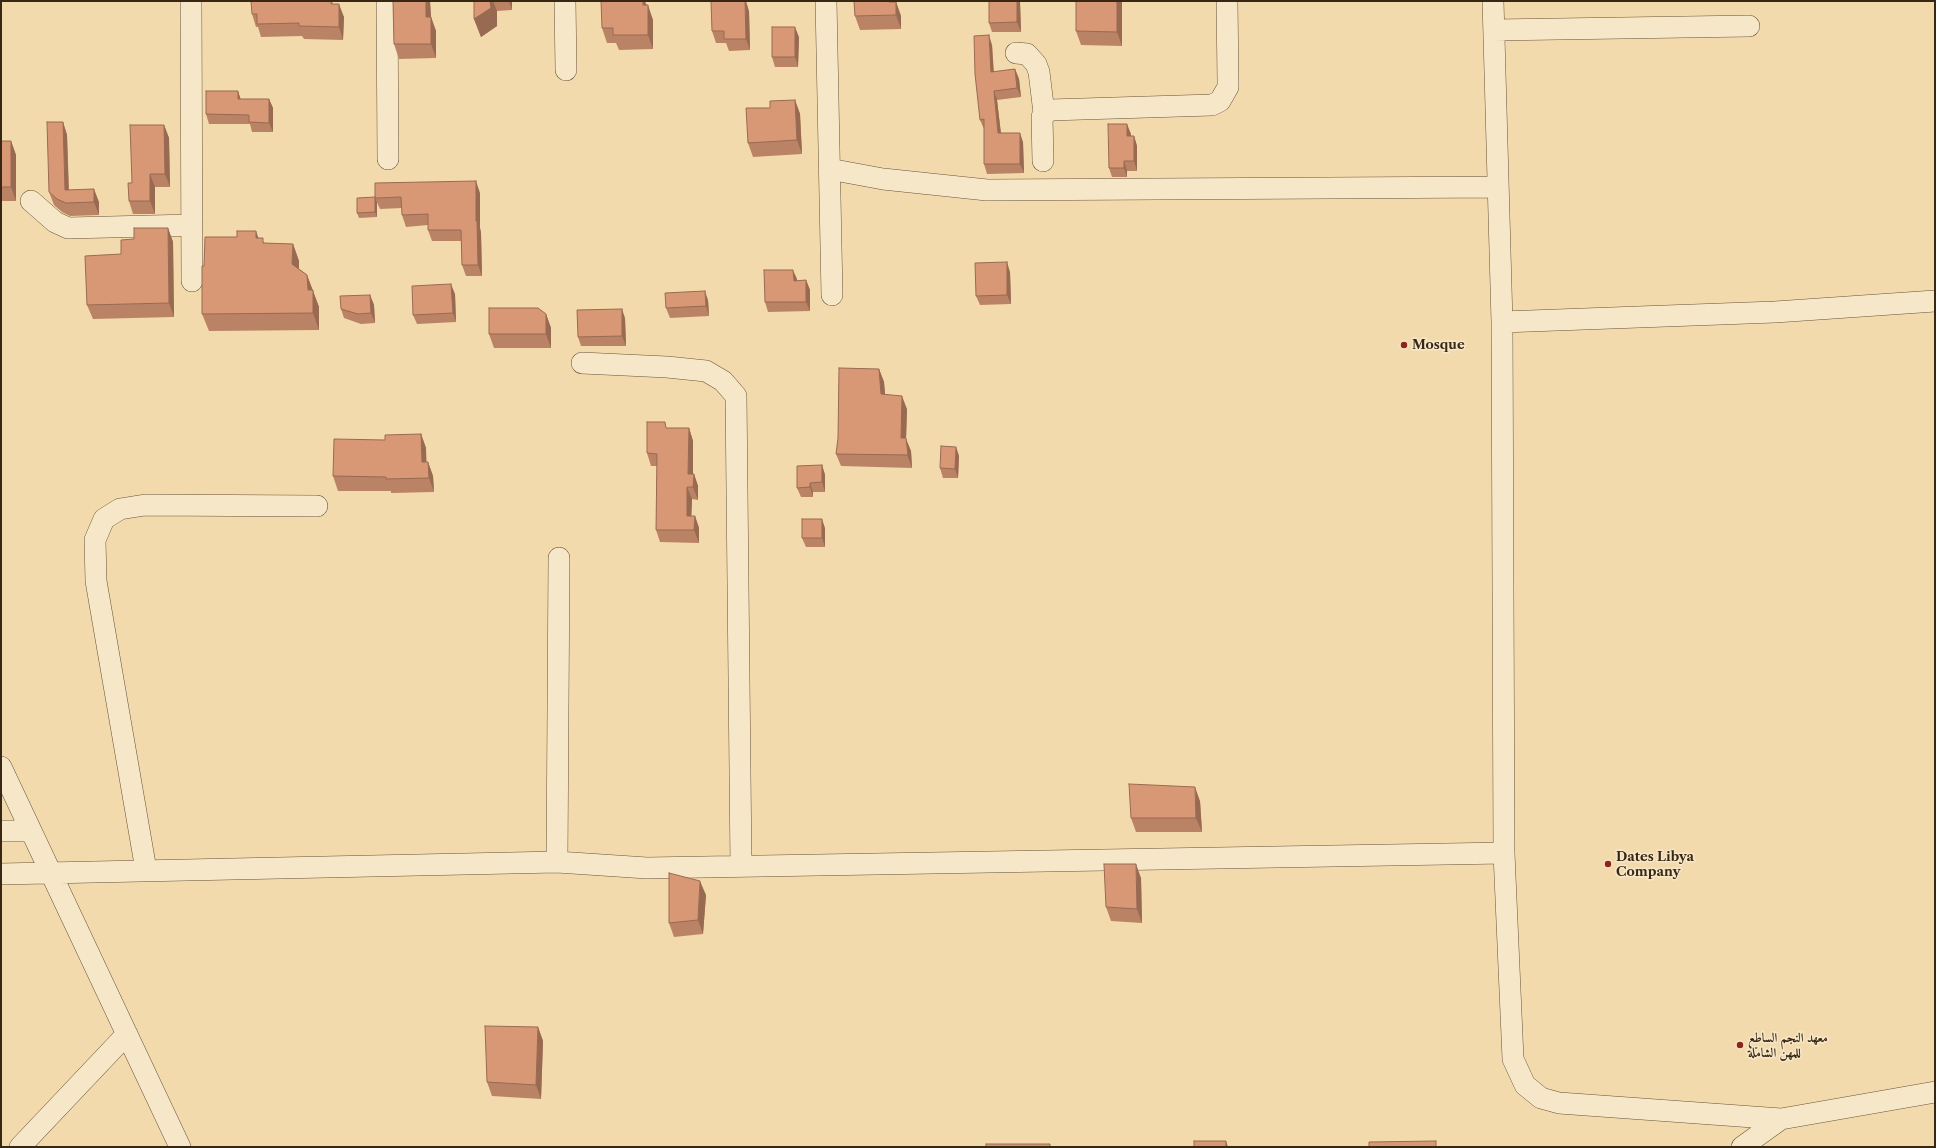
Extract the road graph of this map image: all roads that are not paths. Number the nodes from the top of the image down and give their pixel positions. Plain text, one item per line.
1 (191, 1) edge
2 (388, 1) edge
3 (565, 1) edge
4 (826, 1) edge
5 (1227, 1) edge
6 (1493, 1) edge
7 (1749, 26) dead end
8 (1495, 30) junction
9 (1016, 53) dead end
10 (566, 70) dead end
11 (1044, 114) junction
12 (388, 159) dead end
13 (1043, 161) dead end
14 (830, 169) junction
15 (1498, 186) junction
16 (31, 201) dead end
17 (192, 225) junction
18 (192, 281) dead end
19 (832, 295) dead end
20 (1935, 301) edge
21 (1502, 322) junction
22 (582, 364) dead end
23 (317, 506) dead end
24 (558, 558) dead end
25 (1, 766) edge
26 (1, 831) edge
27 (30, 831) junction
28 (1504, 853) junction
29 (557, 862) junction
30 (741, 866) junction
31 (146, 870) junction
32 (50, 872) junction
33 (1, 874) edge
34 (126, 1034) junction
35 (1935, 1092) edge
36 (1781, 1119) junction
37 (20, 1147) edge
38 (180, 1147) edge
39 (1742, 1147) edge

1 - 17 street
2 - 12 street
3 - 10 street
4 - 14 street
5 - 11 street
6 - 8 street
7 - 8 street
8 - 15 street
9 - 11 street
11 - 13 street
14 - 15 street
14 - 19 street
15 - 21 street
16 - 17 street
17 - 18 street
20 - 21 street
21 - 28 street
22 - 30 street
23 - 31 street
24 - 29 street
25 - 27 street
26 - 27 street
27 - 32 street
28 - 30 street
28 - 36 street
29 - 30 street
29 - 31 street
31 - 32 street
32 - 33 street
32 - 34 street
34 - 37 street
34 - 38 street
35 - 36 street
36 - 39 street

